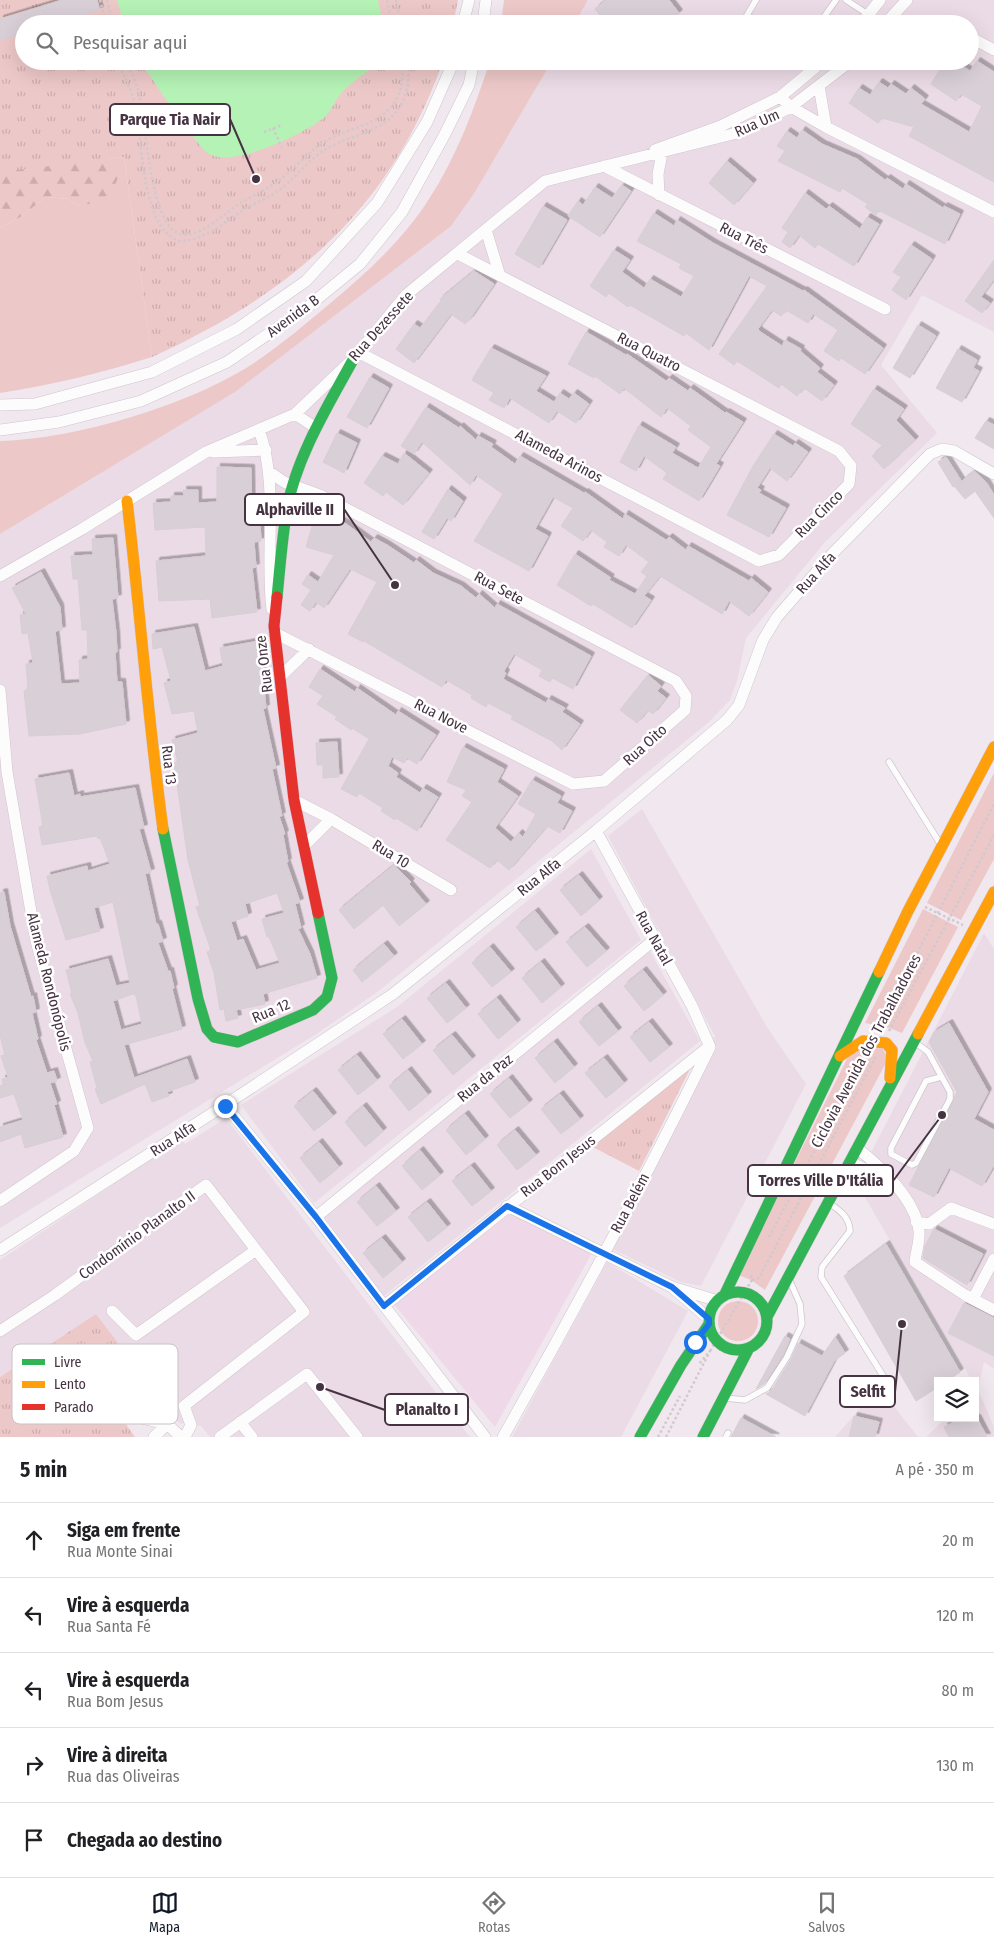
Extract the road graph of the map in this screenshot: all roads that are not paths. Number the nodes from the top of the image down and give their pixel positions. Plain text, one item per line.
1 (469, 0) edge
2 (486, 0) edge
3 (756, 0) edge
4 (836, 0) edge
5 (846, 0) edge
6 (880, 0) edge
7 (907, 0) edge
8 (465, 15) edge
9 (484, 15) edge
10 (747, 15) edge
11 (826, 15) edge
12 (860, 15) edge
13 (869, 15) edge
14 (893, 15) edge
15 (979, 42) edge
16 (994, 50) edge
17 (450, 70) edge
18 (471, 70) edge
19 (812, 70) edge
20 (839, 70) edge
21 (819, 86) junction
22 (780, 97) junction
23 (790, 108) junction
24 (826, 127) junction
25 (663, 149) junction
26 (604, 166) junction
27 (659, 195) junction
28 (994, 212) edge
29 (486, 230) junction
30 (458, 254) junction
31 (500, 276) junction
32 (885, 309) dead end
33 (356, 355) junction
34 (0, 405) edge
35 (295, 414) junction
36 (316, 428) junction
37 (0, 430) edge
38 (259, 430) junction
39 (266, 450) junction
40 (840, 451) joint
41 (206, 452) junction
42 (268, 471) junction
43 (994, 474) edge
44 (293, 485) junction
45 (322, 496) junction
46 (127, 501) junction
47 (287, 508) junction
48 (759, 561) joint
49 (0, 576) edge
50 (275, 630) junction
51 (309, 649) junction
52 (280, 677) junction
53 (676, 681) joint
54 (0, 690) edge
55 (994, 747) edge
56 (889, 762) dead end
57 (573, 784) joint
58 (294, 800) junction
59 (331, 819) junction
60 (596, 831) junction
61 (304, 846) junction
62 (942, 847) junction
63 (451, 890) dead end
64 (994, 892) edge
65 (990, 907) edge
66 (654, 940) junction
67 (332, 978) joint
68 (207, 1029) joint
69 (914, 1042) junction
70 (710, 1047) junction
71 (838, 1058) junction
72 (941, 1077) junction
73 (888, 1089) junction
74 (225, 1106) junction
75 (857, 1148) junction
76 (850, 1162) junction
77 (892, 1181) junction
78 (0, 1200) edge
79 (828, 1202) junction
80 (507, 1206) junction
81 (316, 1217) junction
82 (916, 1222) junction
83 (994, 1224) edge
84 (0, 1250) edge
85 (256, 1250) junction
86 (603, 1254) junction
87 (994, 1260) edge
88 (788, 1277) junction
89 (672, 1287) junction
90 (721, 1298) junction
91 (973, 1299) junction
92 (384, 1306) junction
93 (994, 1310) edge
94 (112, 1311) dead end
95 (767, 1317) junction
96 (709, 1321) junction
97 (0, 1331) edge
98 (749, 1348) junction
99 (892, 1390) dead end
100 (724, 1398) junction
101 (240, 1422) junction
102 (167, 1424) joint
103 (154, 1437) edge
104 (183, 1437) edge
105 (220, 1437) edge
106 (252, 1437) edge
107 (357, 1437) edge
108 (485, 1437) edge
109 (503, 1437) edge
110 (640, 1437) edge
111 (703, 1437) edge

1 - 8 street
2 - 9 street
3 - 10 lane
4 - 11 lane
5 - 12 lane
6 - 13 street
7 - 14 street
15 - 16 street
17 - 34 street, Avenida B
18 - 37 street, Avenida B
19 - 22 street, Rua Um
20 - 21 street, Rua Um
21 - 23 street, Rua Um
21 - 24 street
22 - 23 street
22 - 25 street, Rua Um
23 - 24 street
23 - 25 street, Rua Um
24 - 28 street
25 - 26 street, Rua Um
25 - 27 street
26 - 27 street, Rua Três
26 - 29 street, Rua Dezessete
27 - 32 street, Rua Três
29 - 30 street, Rua Dezessete
29 - 31 street
30 - 31 street, Rua Quatro
30 - 33 street, Rua Dezessete
31 - 40 street, Rua Quatro
33 - 35 street, Rua Dezessete
33 - 36 main road, Rua Onze
33 - 48 street, Alameda Arinos
35 - 36 street
35 - 38 street, Rua Dezessete
36 - 44 main road, Rua Onze
38 - 39 street
38 - 41 street, Rua Dezessete
39 - 41 street, Rua Dezessete
39 - 42 street
40 - 48 street, Rua Cinco
41 - 46 street, Rua Dezessete
42 - 44 street, Rua Sete
42 - 50 street
43 - 60 street, Rua Alfa
44 - 45 street, Rua Sete
44 - 47 main road, Rua Onze
45 - 47 street
45 - 53 street, Rua Sete
46 - 49 street, Rua Dezessete
46 - 68 main road, Rua 13
47 - 50 main road, Rua Onze
50 - 51 street, Rua Nove
50 - 52 main road, Rua Onze
51 - 52 street
51 - 57 street, Rua Nove
52 - 58 main road, Rua Onze
53 - 57 street, Rua Oito
54 - 78 street, Alameda Rondonópolis
55 - 62 main road
56 - 62 lane
58 - 59 street, Rua 10
58 - 61 main road, Rua Onze
59 - 61 street
59 - 63 street, Rua 10
60 - 66 street, Rua Natal
60 - 74 street, Rua Alfa
61 - 67 main road, Rua Onze
62 - 71 main road
64 - 65 main road
65 - 69 main road
66 - 70 street, Rua Natal
66 - 81 street, Rua da Paz
67 - 68 main road, Rua 12
69 - 72 lane
69 - 73 main road
70 - 80 street, Rua Bom Jesus
70 - 86 street, Rua Belém
71 - 73 main road
71 - 90 main road
72 - 72 lane
73 - 75 main road
74 - 81 street
74 - 84 street, Rua Alfa
75 - 76 main road
75 - 77 street
76 - 77 street
76 - 79 main road
77 - 82 street
79 - 88 main road
79 - 99 lane
80 - 86 street
80 - 92 street, Rua Bom Jesus
81 - 92 street
82 - 83 street
82 - 91 street
85 - 94 street
85 - 97 street, Condomínio Planalto II
85 - 104 street, Condomínio Planalto II
86 - 89 street
86 - 109 street, Rua Belém
87 - 91 street
88 - 95 main road
88 - 100 lane
89 - 90 street
89 - 96 street
90 - 95 main road
90 - 96 main road
91 - 93 street
92 - 108 street
95 - 98 main road
96 - 98 main road
96 - 110 main road
98 - 100 main road
100 - 111 main road
101 - 105 street
101 - 106 street
101 - 107 street
102 - 103 street
102 - 104 street

